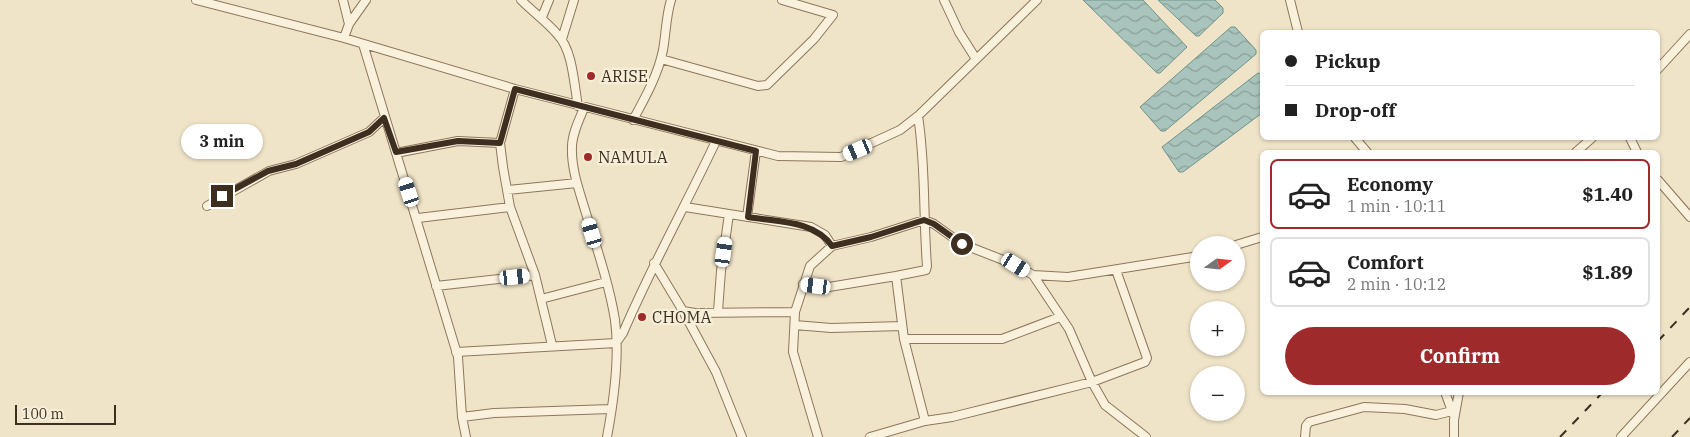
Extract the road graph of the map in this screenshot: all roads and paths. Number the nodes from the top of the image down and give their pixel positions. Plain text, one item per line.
1 (196, 0) edge
2 (343, 0) edge
3 (366, 0) edge
4 (521, 0) edge
5 (548, 0) edge
6 (574, 0) edge
7 (671, 0) edge
8 (782, 0) edge
9 (944, 0) edge
10 (1037, 0) edge
11 (1290, 0) edge
12 (542, 17) junction
13 (349, 24) junction
14 (1298, 30) edge
15 (1690, 34) edge
16 (344, 38) junction
17 (562, 39) junction
18 (363, 44) junction
19 (661, 59) junction
20 (976, 59) junction
21 (1660, 67) edge
22 (515, 89) junction
23 (581, 107) junction
24 (918, 116) junction
25 (384, 118) junction
26 (632, 120) junction
27 (1358, 140) edge
28 (1590, 140) edge
29 (716, 141) junction
30 (500, 143) junction
31 (1365, 150) edge
32 (1578, 150) edge
33 (756, 151) junction
34 (396, 152) junction
35 (1660, 182) edge
36 (577, 183) junction
37 (507, 190) junction
38 (207, 206) dead end
39 (510, 207) junction
40 (685, 207) junction
41 (729, 214) junction
42 (748, 217) junction
43 (1690, 217) edge
44 (418, 218) junction
45 (924, 220) junction
46 (1260, 239) edge
47 (1245, 243) edge
48 (832, 246) junction
49 (1190, 258) edge
50 (654, 263) junction
51 (1116, 270) junction
52 (535, 275) junction
53 (1032, 275) junction
54 (896, 276) junction
55 (606, 282) junction
56 (803, 284) junction
57 (436, 286) junction
58 (541, 299) junction
59 (683, 311) junction
60 (718, 311) junction
61 (795, 312) junction
62 (1060, 317) junction
63 (795, 325) junction
64 (902, 326) junction
65 (904, 339) junction
66 (616, 343) junction
67 (552, 346) junction
68 (456, 352) junction
69 (1690, 362) edge
70 (1092, 382) junction
71 (1446, 395) edge
72 (1458, 395) edge
73 (1660, 395) edge
74 (1660, 395) edge
75 (610, 408) junction
76 (1452, 411) junction
77 (462, 417) junction
78 (1454, 420) junction
79 (925, 421) junction
80 (466, 437) edge
81 (607, 437) edge
82 (742, 437) edge
83 (818, 437) edge
84 (870, 437) edge
85 (1146, 437) edge
86 (1305, 437) edge
87 (1454, 437) edge
88 (1621, 437) edge

1 - 16 street
2 - 13 street
3 - 13 street
4 - 12 street
5 - 12 street
6 - 17 street
7 - 19 street
8 - 19 street
9 - 20 street
10 - 20 street
11 - 14 street
12 - 17 street
13 - 16 street
15 - 21 street
16 - 18 street
17 - 23 street
18 - 22 street
18 - 25 street
19 - 26 street
20 - 24 street
22 - 23 street
22 - 30 street
23 - 26 street
23 - 36 street
24 - 33 street
24 - 45 street
25 - 34 street
25 - 38 street
26 - 29 street
27 - 31 street
28 - 32 street
29 - 33 street
29 - 40 street
30 - 34 street
30 - 37 street
33 - 42 street
34 - 44 street
35 - 43 street
36 - 37 street
36 - 55 street
37 - 39 street
39 - 44 street
39 - 52 street
40 - 41 street
40 - 50 street
41 - 42 street
41 - 60 street
42 - 48 street
44 - 57 street
45 - 48 street
45 - 53 street
45 - 54 street
46 - 47 street
48 - 56 street
49 - 51 street
50 - 59 street
50 - 66 street
51 - 53 street
51 - 70 street
52 - 57 street
52 - 58 street
53 - 62 street
54 - 56 street
54 - 64 street
55 - 58 street
55 - 66 street
56 - 61 street
57 - 68 street
58 - 67 street
59 - 60 street
59 - 82 street
60 - 61 street
61 - 63 street
62 - 65 street
62 - 70 street
63 - 64 street
63 - 83 street
64 - 65 street
65 - 79 street
66 - 67 street
66 - 75 street
67 - 68 street
68 - 77 street
69 - 73 street
70 - 79 street
70 - 85 street
71 - 76 street
72 - 78 street
74 - 88 street
75 - 77 street
75 - 81 street
76 - 78 street
76 - 86 street
77 - 80 street
78 - 87 street
79 - 84 street

